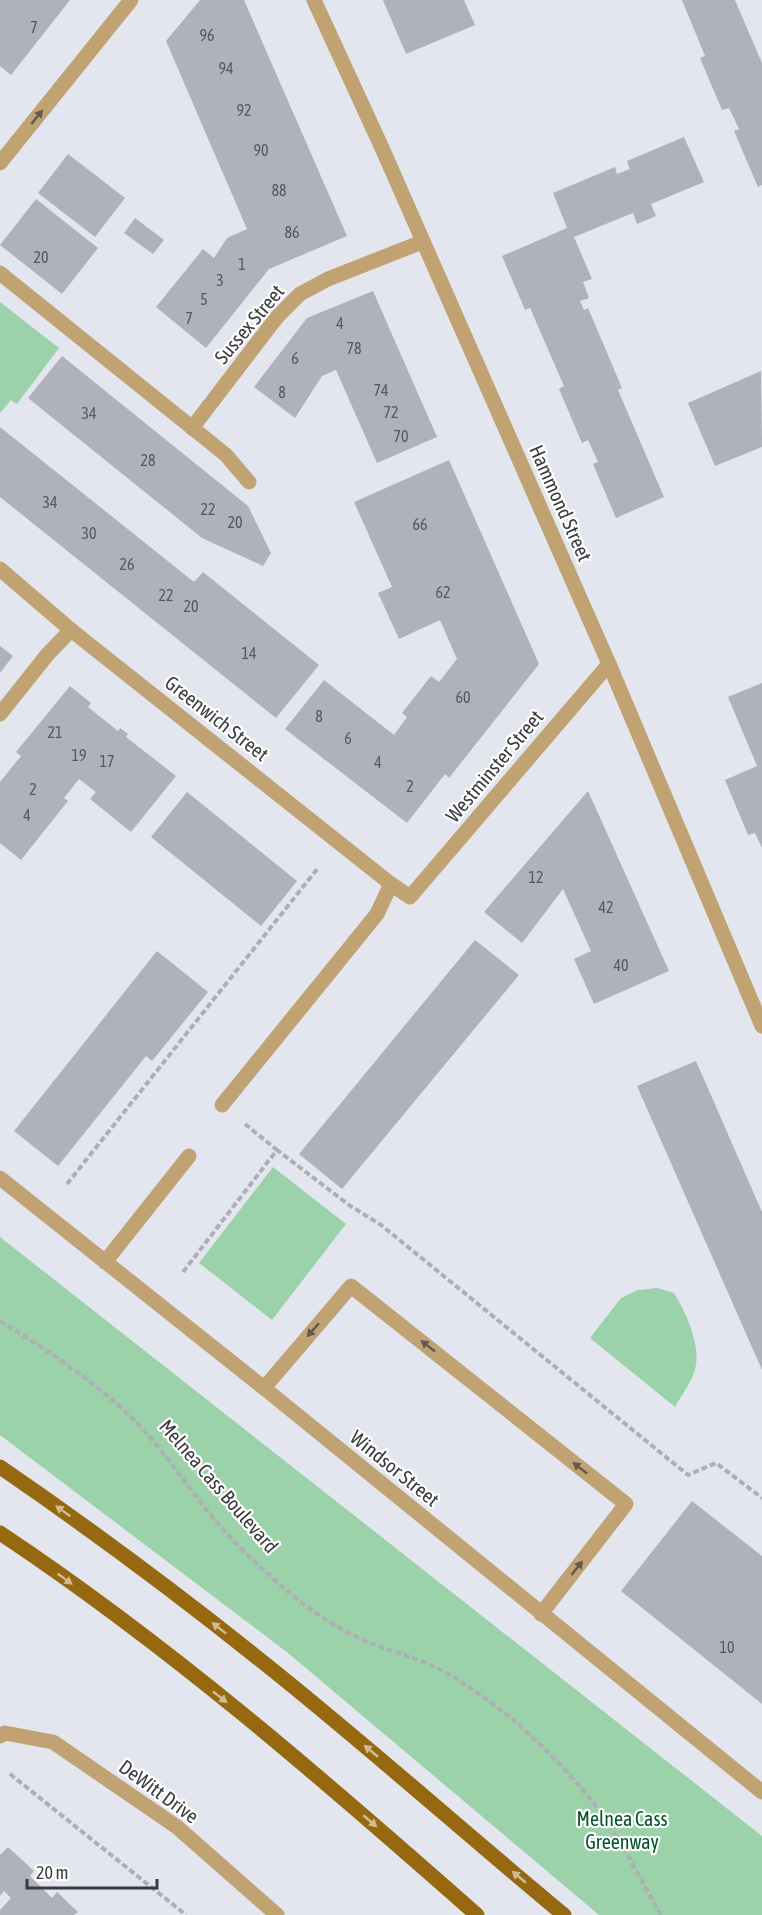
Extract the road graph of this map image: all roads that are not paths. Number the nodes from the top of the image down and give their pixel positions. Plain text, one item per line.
1 (131, 0) edge
2 (314, 0) edge
3 (0, 163) edge
4 (422, 242) junction
5 (0, 273) edge
6 (192, 428) junction
7 (249, 482) dead end
8 (0, 568) edge
9 (71, 630) junction
10 (609, 664) junction
11 (0, 714) edge
12 (391, 884) junction
13 (410, 897) joint
14 (762, 1026) edge
15 (222, 1105) road end
16 (189, 1156) dead end
17 (0, 1178) edge
18 (105, 1262) junction
19 (264, 1388) junction
20 (0, 1467) edge
21 (0, 1533) edge
22 (542, 1614) junction
23 (0, 1736) edge
24 (762, 1792) edge
25 (277, 1915) edge
26 (477, 1915) edge
27 (564, 1915) edge

3 -> 1 street
2 - 4 street, Hammond Street
4 - 6 street, Sussex Street
4 - 10 street, Hammond Street
5 - 6 street
6 - 7 street
8 - 9 street, Greenwich Street
9 - 11 street
9 - 12 street, Greenwich Street
10 - 13 street, Westminster Street
10 - 14 street, Hammond Street
12 - 13 street, Greenwich Street
12 - 15 street
16 - 18 street
17 - 18 street, Windsor Street
18 - 19 street, Windsor Street
19 - 22 street, Windsor Street
22 -> 19 street
27 -> 20 main road
21 -> 26 main road
22 - 24 street, Windsor Street
23 - 25 street, DeWitt Drive

